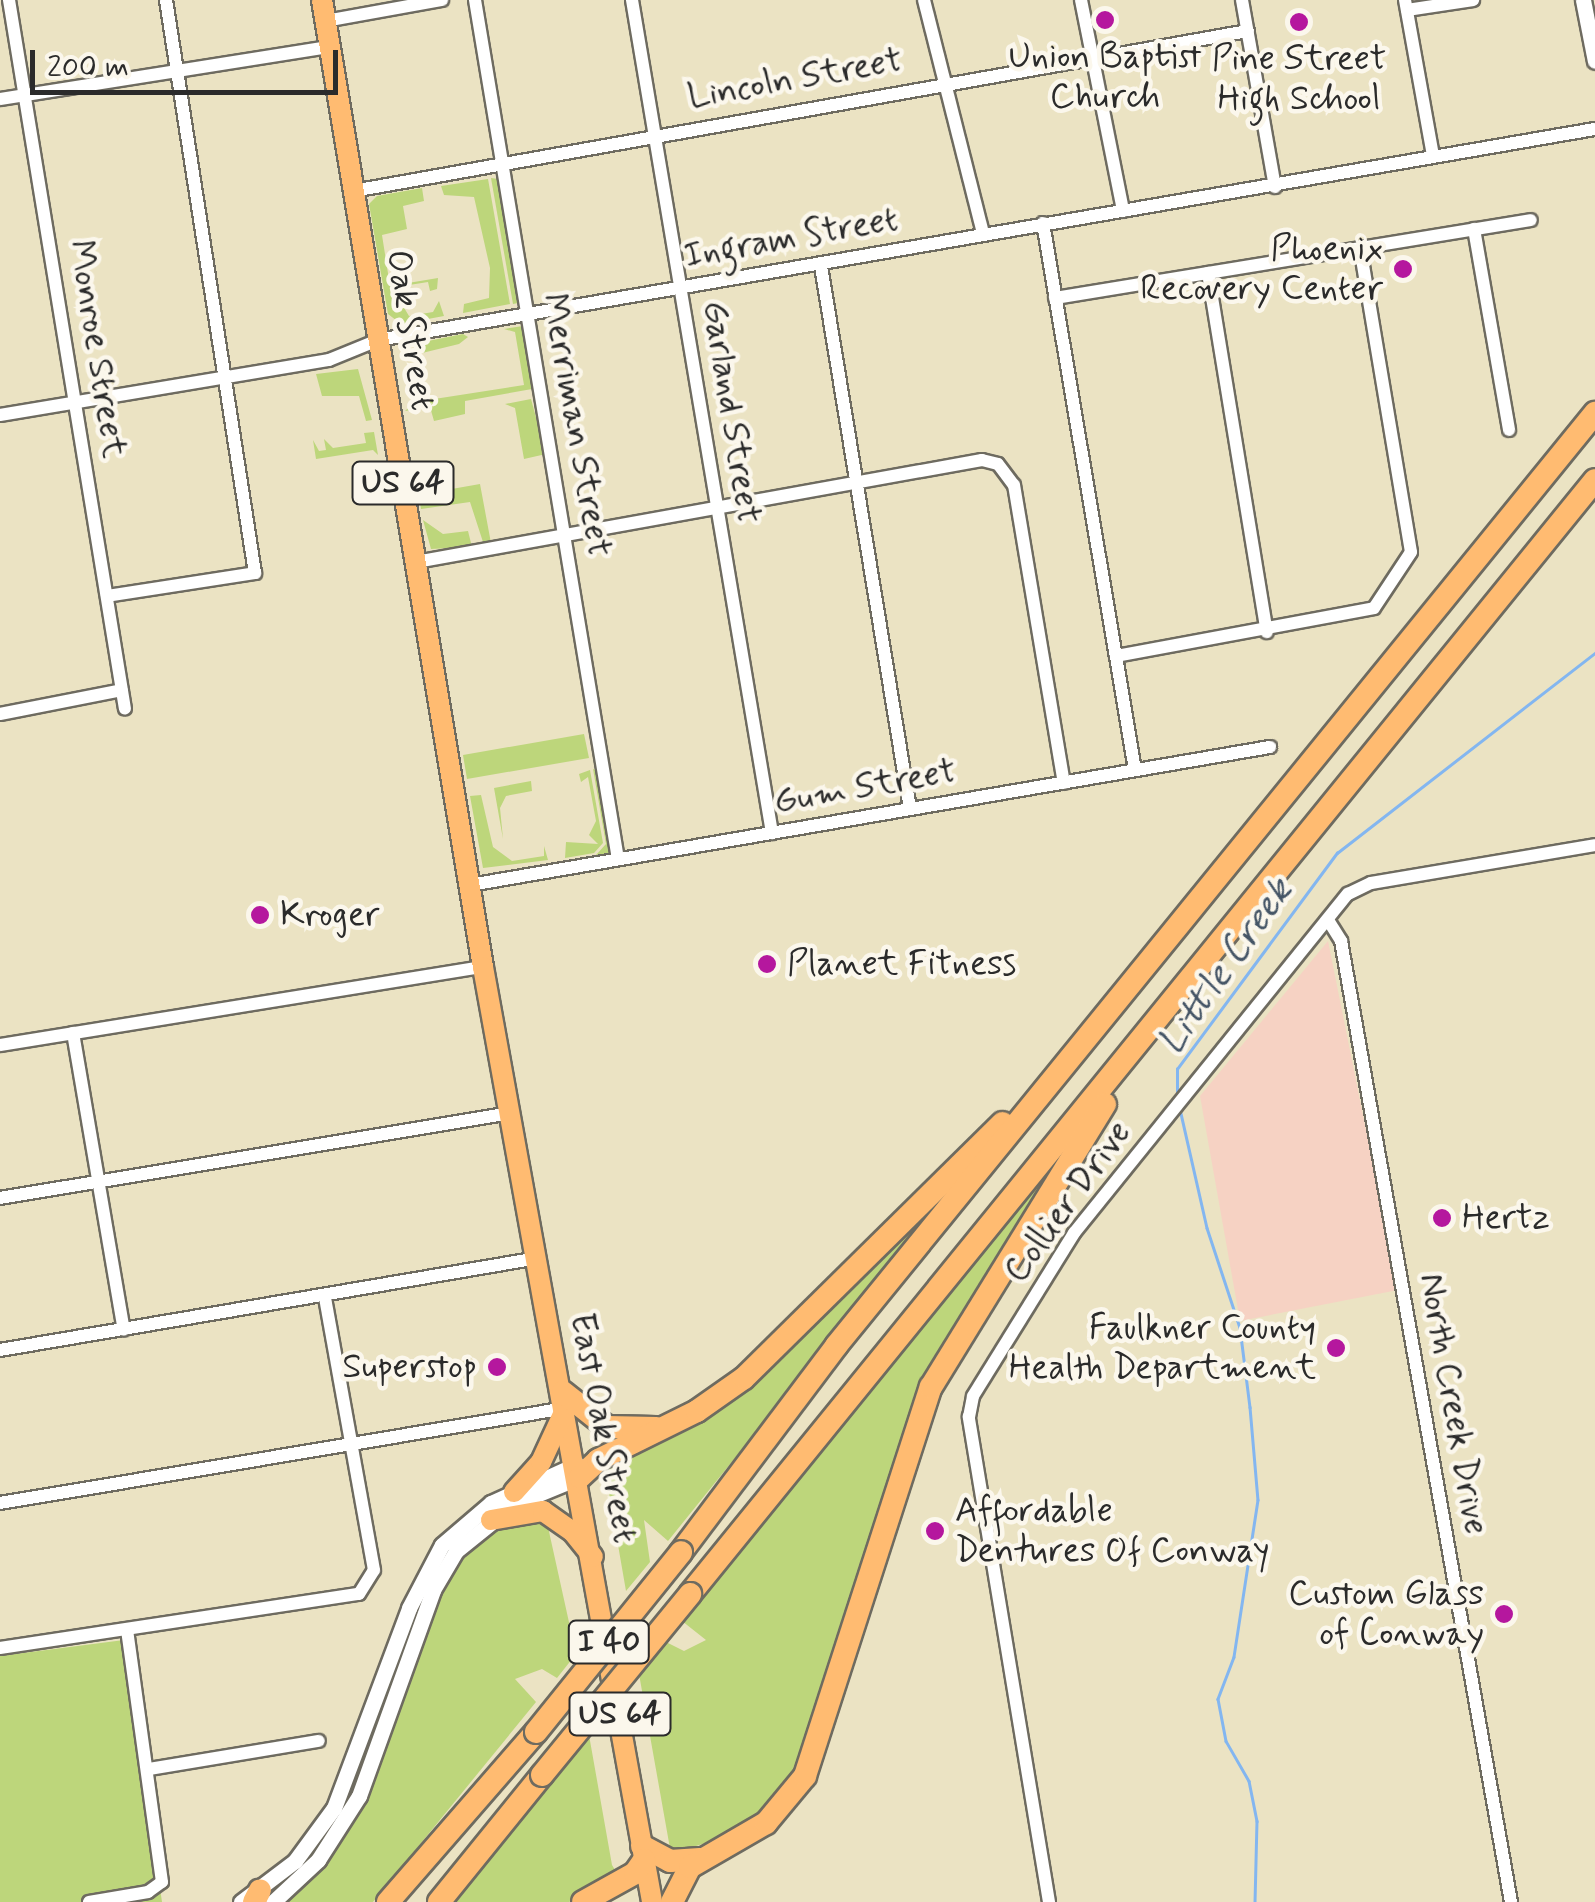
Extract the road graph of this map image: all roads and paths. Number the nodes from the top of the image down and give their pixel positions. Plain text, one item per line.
1 (9, 0) edge
2 (166, 0) edge
3 (442, 0) edge
4 (475, 0) edge
5 (632, 0) edge
6 (924, 0) edge
7 (1081, 0) edge
8 (1242, 0) edge
9 (1473, 0) edge
10 (1583, 0) edge
11 (1406, 5) edge
12 (323, 10) edge
13 (1248, 31) junction
14 (330, 48) junction
15 (1092, 56) junction
16 (1595, 61) edge
17 (178, 72) junction
18 (942, 83) junction
19 (24, 95) junction
20 (0, 100) edge
21 (1595, 129) edge
22 (655, 134) junction
23 (1433, 156) junction
24 (504, 162) junction
25 (1275, 187) junction
26 (354, 191) junction
27 (1123, 210) junction
28 (1531, 220) dead end
29 (1043, 223) junction
30 (1474, 229) junction
31 (983, 234) junction
32 (1360, 248) junction
33 (821, 266) junction
34 (1208, 273) junction
35 (680, 288) junction
36 (1055, 298) junction
37 (526, 314) junction
38 (378, 340) junction
39 (224, 378) junction
40 (76, 403) junction
41 (1595, 413) edge
42 (0, 414) edge
43 (1509, 430) dead end
44 (1595, 480) edge
45 (858, 482) junction
46 (716, 508) junction
47 (565, 534) junction
48 (416, 562) junction
49 (107, 596) junction
50 (1267, 632) junction
51 (1116, 656) junction
52 (122, 690) junction
53 (125, 709) dead end
54 (0, 714) edge
55 (1270, 747) dead end
56 (1135, 770) junction
57 (1064, 783) junction
58 (910, 809) junction
59 (772, 833) junction
60 (1595, 845) edge
61 (618, 860) junction
62 (470, 885) junction
63 (1328, 920) junction
64 (483, 966) junction
65 (1162, 1015) junction
66 (73, 1033) junction
67 (1090, 1036) junction
68 (0, 1045) edge
69 (510, 1114) junction
70 (100, 1182) junction
71 (0, 1198) edge
72 (538, 1258) junction
73 (325, 1299) junction
74 (124, 1330) junction
75 (0, 1350) edge
76 (565, 1400) junction
77 (664, 1428) junction
78 (352, 1444) junction
79 (578, 1471) junction
80 (514, 1492) junction
81 (0, 1503) edge
82 (491, 1520) junction
83 (594, 1558) junction
84 (126, 1630) junction
85 (0, 1648) edge
86 (319, 1741) dead end
87 (149, 1769) junction
88 (643, 1853) junction
89 (700, 1859) junction
90 (257, 1899) edge
91 (90, 1902) edge
92 (388, 1902) edge
93 (439, 1902) edge
94 (583, 1902) edge
95 (652, 1902) edge
96 (672, 1902) edge
97 (1050, 1902) edge
98 (1511, 1902) edge

1 - 19 street, Monroe Street
2 - 17 street
3 - 12 street
4 - 24 street, Merriman Street
5 - 22 street, Garland Street
6 - 18 street
7 - 15 street
8 - 13 street
9 - 11 street
10 - 16 street
11 - 23 street
12 - 14 highway, Oak Street / US 64
13 - 15 street, Lincoln Street
13 - 25 street
14 - 17 street
14 - 26 highway, Oak Street / US 64
15 - 18 street, Lincoln Street
15 - 27 street
17 - 19 street
17 - 39 street
18 - 22 street, Lincoln Street
18 - 31 street
19 - 20 street
19 - 40 street, Monroe Street
21 - 23 street, Ingram Street
22 - 24 street, Lincoln Street
22 - 35 street, Garland Street
23 - 25 street, Ingram Street
24 - 26 street, Lincoln Street
24 - 37 street, Merriman Street
25 - 27 street, Ingram Street
26 - 38 highway, Oak Street / US 64
27 - 29 street, Ingram Street
28 - 30 street
29 - 31 street, Ingram Street
29 - 36 street
30 - 32 street
30 - 43 street
31 - 33 street, Ingram Street
32 - 34 street
32 - 50 street
33 - 35 street, Ingram Street
33 - 45 street
34 - 36 street
34 - 50 street
35 - 37 street, Ingram Street
35 - 46 street, Garland Street
36 - 51 street
37 - 38 street, Ingram Street
37 - 47 street, Merriman Street
38 - 39 street, Ingram Street
38 - 48 highway, Oak Street / US 64
39 - 40 street, Ingram Street
39 - 49 street
40 - 42 street, Ingram Street
40 - 49 street, Monroe Street
41 - 67 highway, I 40
44 - 65 highway, I 40
45 - 46 street
45 - 57 street
45 - 58 street
46 - 47 street
46 - 59 street, Garland Street
47 - 48 street
47 - 61 street, Merriman Street
48 - 62 highway, Oak Street / US 64
49 - 52 street, Monroe Street
50 - 51 street
51 - 56 street
52 - 53 street, Monroe Street
52 - 54 street
55 - 56 street, Gum Street
56 - 57 street, Gum Street
57 - 58 street, Gum Street
58 - 59 street, Gum Street
59 - 61 street, Gum Street
60 - 63 street, Collier Drive
61 - 62 street, Gum Street
62 - 64 highway, Oak Street / US 64
63 - 97 street, Collier Drive
63 - 98 street, North Creek Drive
64 - 66 street
64 - 69 highway, East Oak Street / US 64
65 - 89 highway
65 - 93 highway, I 40, bridge
66 - 68 street
66 - 70 street
67 - 77 highway
67 - 92 highway, I 40, bridge
69 - 70 street
69 - 72 highway, East Oak Street / US 64
70 - 71 street
70 - 74 street
72 - 73 street
72 - 76 highway, East Oak Street / US 64
73 - 74 street
73 - 78 street
74 - 75 street
76 - 77 highway
76 - 78 street
76 - 79 highway, East Oak Street / US 64
76 - 80 highway
77 - 79 highway
78 - 81 street
78 - 84 street
79 - 80 street
79 - 82 street
79 - 83 highway, East Oak Street / US 64
80 - 90 street
82 - 83 highway
82 - 90 street
83 - 88 highway, East Oak Street / US 64
84 - 85 street
84 - 87 street
86 - 87 street
87 - 91 street
88 - 89 highway
88 - 94 highway
88 - 95 highway, East Oak Street / US 64
89 - 96 highway

